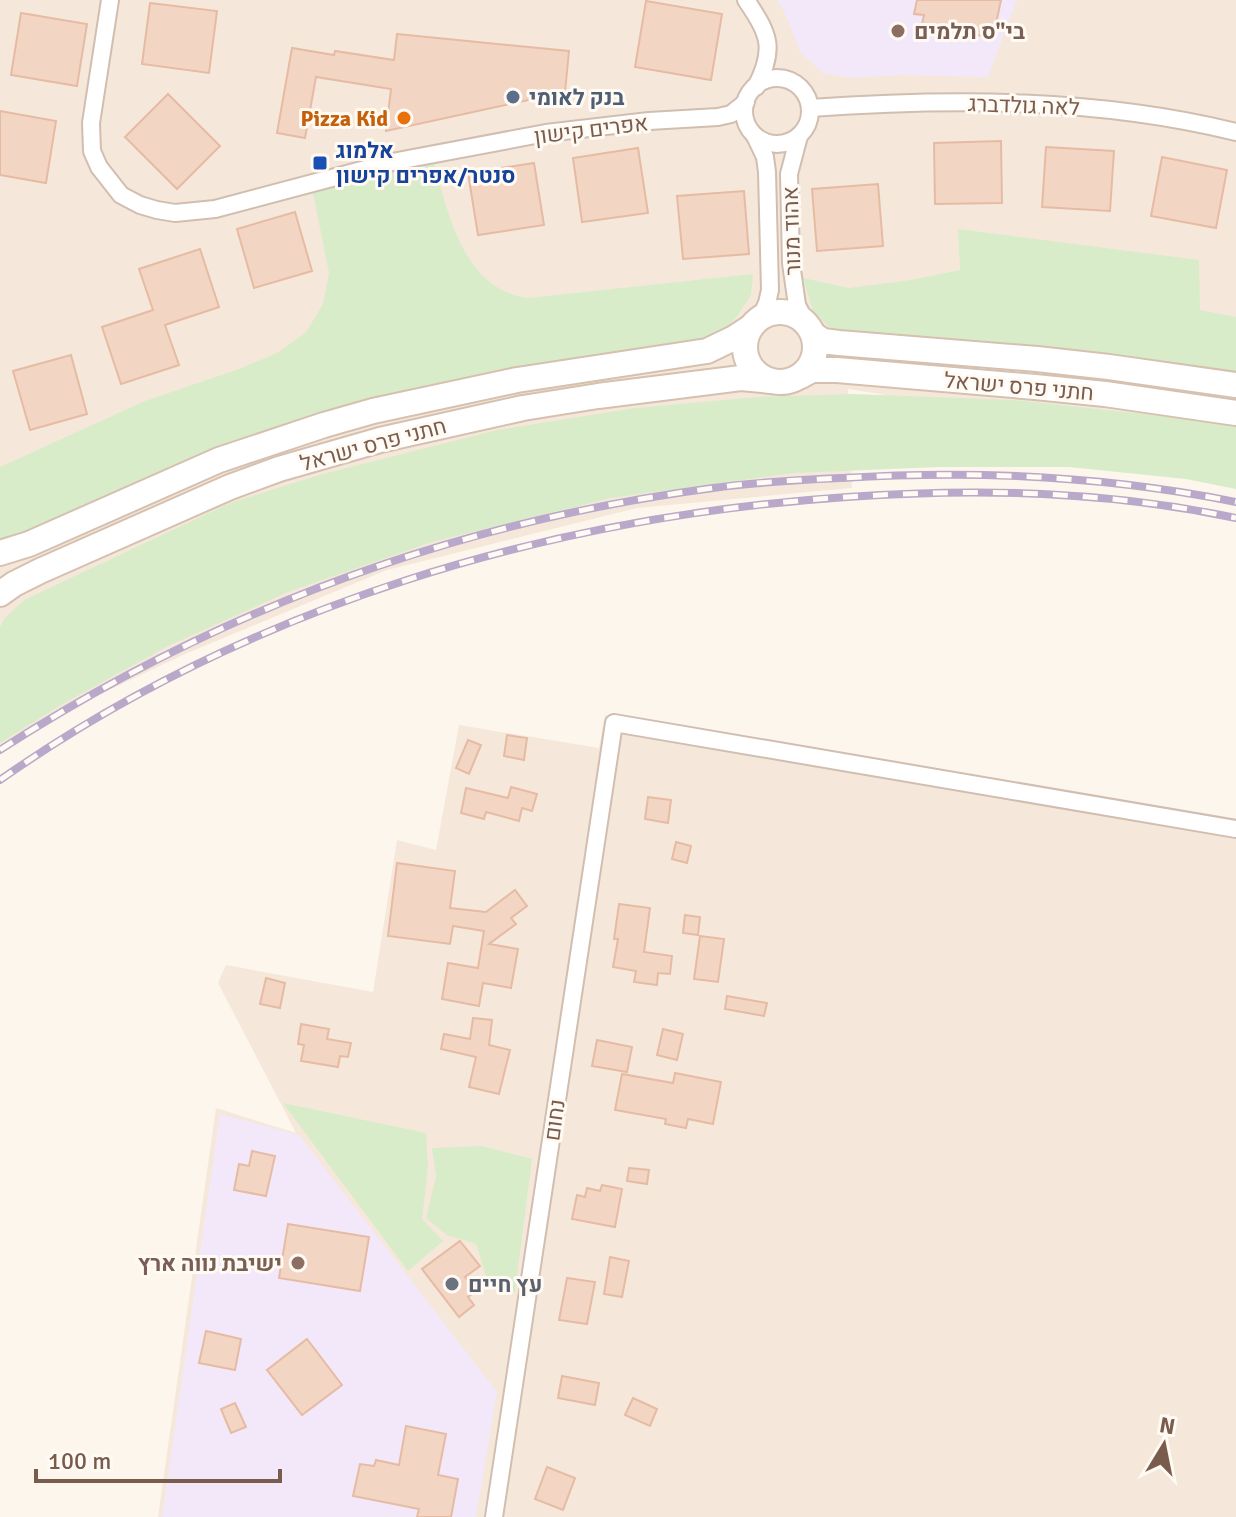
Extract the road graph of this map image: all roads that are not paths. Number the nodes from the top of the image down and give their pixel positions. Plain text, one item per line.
1 (110, 0) edge
2 (746, 0) edge
3 (756, 87) junction
4 (746, 102) junction
5 (810, 108) junction
6 (1236, 132) edge
7 (754, 134) junction
8 (799, 136) junction
9 (755, 323) junction
10 (810, 330) junction
11 (801, 376) junction
12 (771, 381) junction
13 (1236, 385) edge
14 (1236, 413) edge
15 (0, 553) edge
16 (0, 594) edge
17 (1236, 829) edge
18 (494, 1517) edge

1 - 4 street, אפרים קישון
2 - 3 street
3 - 4 street
3 - 5 street
4 - 7 street
5 - 6 street, לאה גולדברג
5 - 8 street
7 - 8 street
7 - 9 street, אהוד מנור
8 - 10 street, אהוד מנור
9 - 10 main road
9 - 12 main road
9 - 15 main road, חתני פרס ישראל
10 - 11 main road
10 - 13 main road, חתני פרס ישראל
11 - 12 main road
11 - 14 main road, חתני פרס ישראל
12 - 16 main road, חתני פרס ישראל
17 - 18 street, נחום

